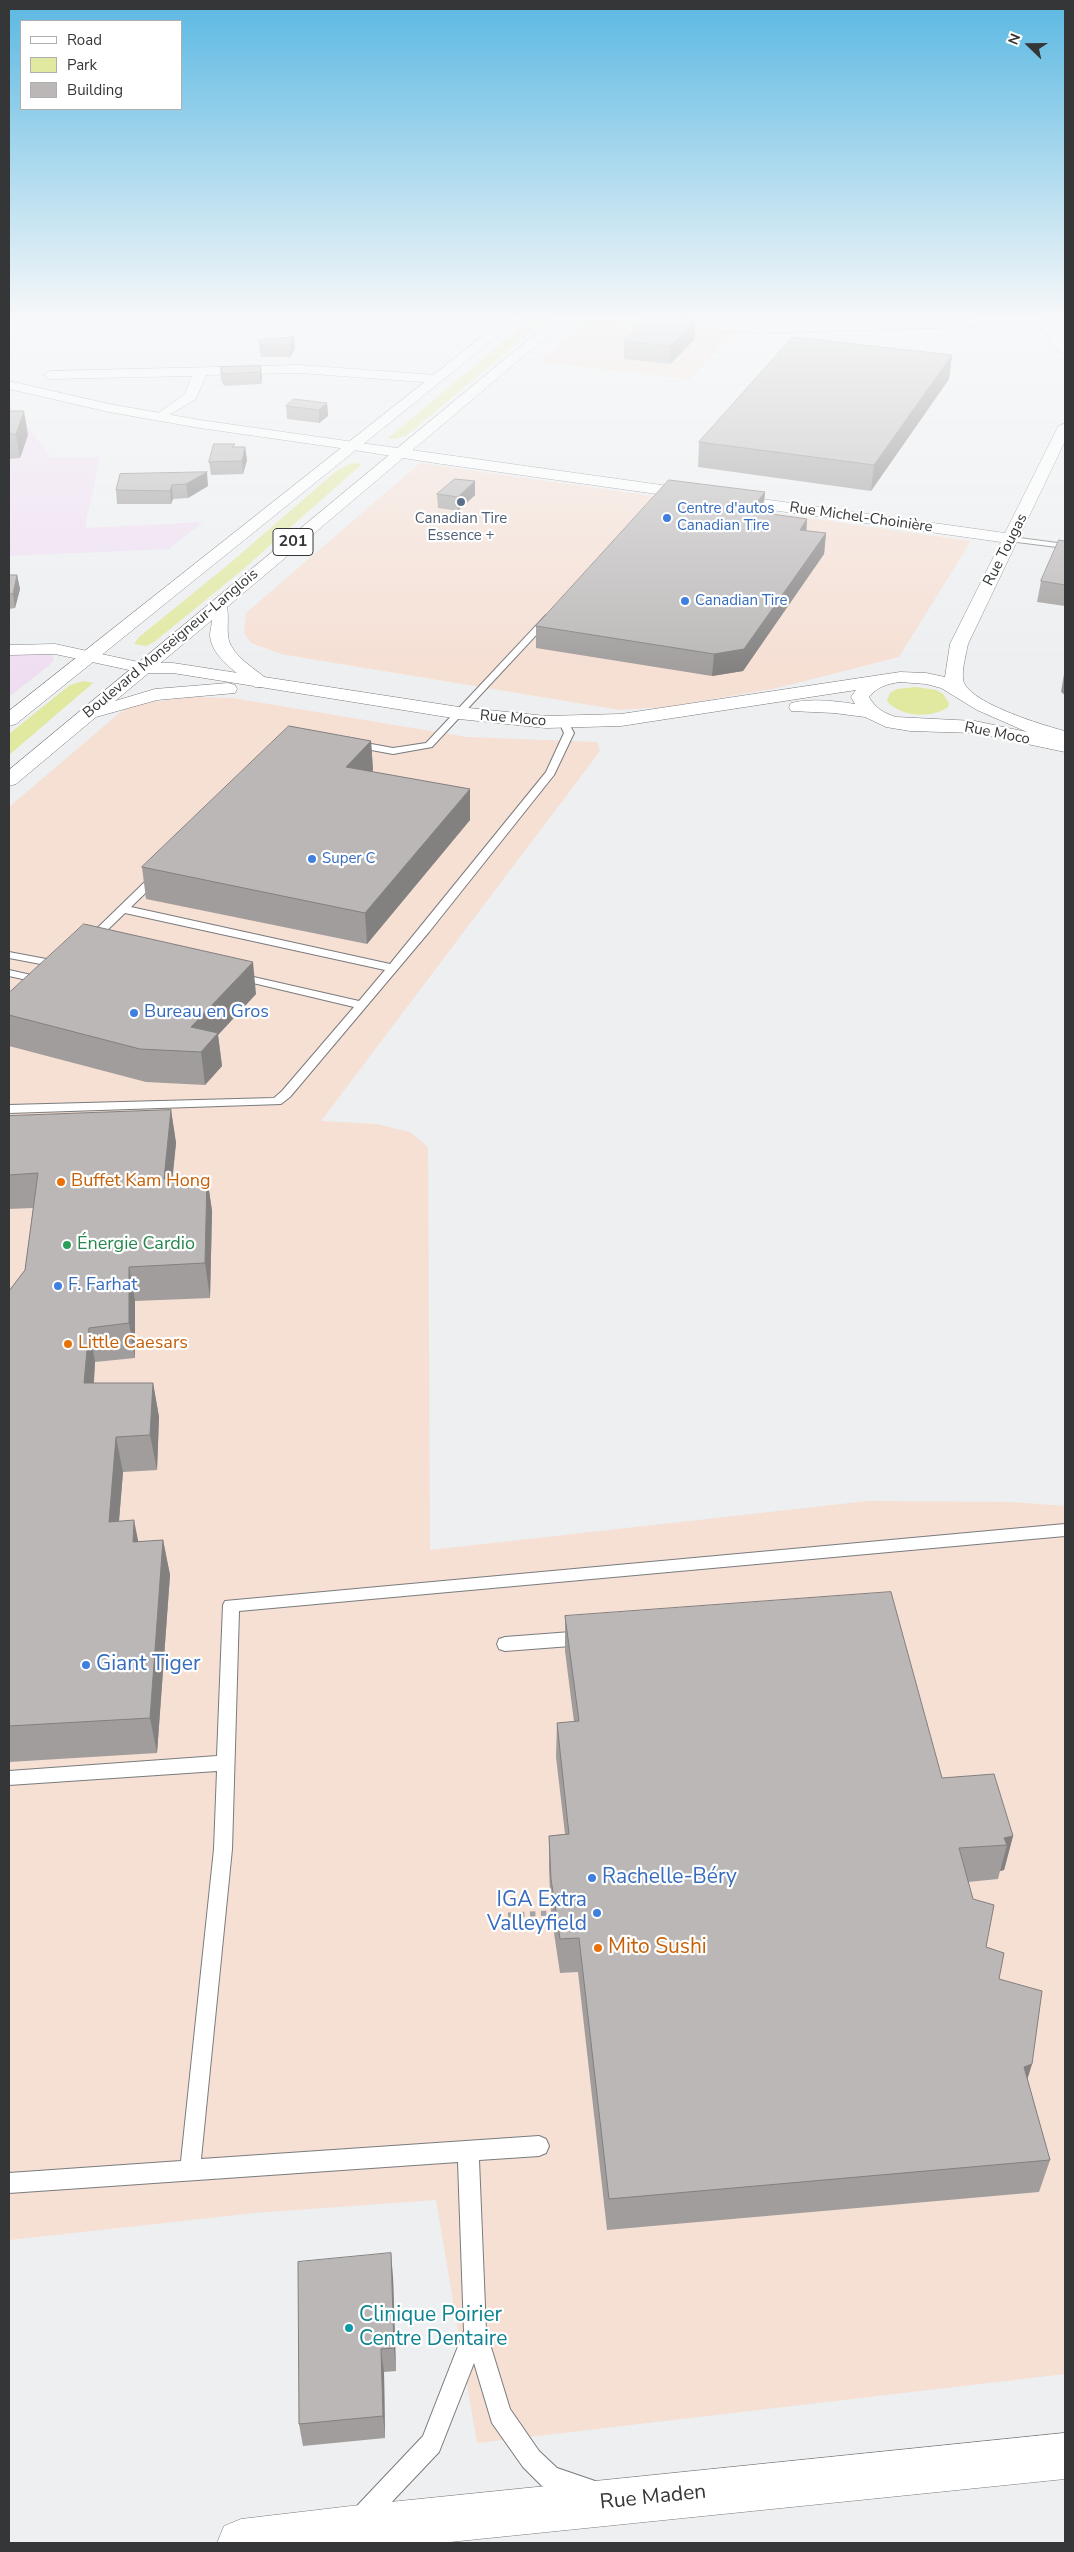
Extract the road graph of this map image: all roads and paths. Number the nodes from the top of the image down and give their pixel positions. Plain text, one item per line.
1 (278, 435) edge
2 (368, 435) edge
3 (423, 435) edge
4 (1061, 435) edge
5 (354, 446) junction
6 (400, 454) junction
7 (1012, 539) junction
8 (1065, 546) edge
9 (218, 605) junction
10 (554, 611) edge
11 (959, 644) junction
12 (9, 650) edge
13 (88, 657) junction
14 (143, 668) junction
15 (891, 679) junction
16 (261, 683) junction
17 (228, 689) junction
18 (964, 694) junction
19 (869, 712) junction
20 (85, 716) junction
21 (9, 720) edge
22 (452, 720) junction
23 (929, 726) junction
24 (567, 727) junction
25 (1065, 737) edge
26 (348, 743) edge
27 (1065, 746) edge
28 (9, 780) edge
29 (168, 865) edge
30 (124, 909) junction
31 (91, 945) edge
32 (9, 955) edge
33 (393, 968) junction
34 (9, 973) edge
35 (226, 974) edge
36 (362, 1005) junction
37 (9, 1109) edge
38 (1065, 1530) edge
39 (602, 1636) edge
40 (505, 1644) dead end
41 (226, 1763) junction
42 (9, 1778) edge
43 (551, 1913) edge
44 (508, 1915) dead end
45 (539, 2146) dead end
46 (468, 2151) junction
47 (190, 2170) junction
48 (9, 2183) edge
49 (475, 2331) junction
50 (1065, 2456) edge
51 (625, 2501) junction
52 (351, 2529) junction
53 (241, 2543) edge

1 - 5 main road, Rue Michel-Choinière
2 - 5 main road, 201
3 - 6 main road, Boulevard Monseigneur-Langlois / 201
4 - 7 main road, Rue Tougas
5 - 6 main road, Rue Michel-Choinière
5 - 13 main road, 201
6 - 7 main road, Rue Michel-Choinière
6 - 9 main road, Boulevard Monseigneur-Langlois / 201
7 - 8 lane
7 - 11 main road, Rue Tougas
9 - 14 main road, Boulevard Monseigneur-Langlois / 201
9 - 16 main road
10 - 22 lane
11 - 15 main road, Rue Tougas
11 - 18 main road, Rue Tougas
12 - 13 main road, Rue Moco
13 - 14 main road, Rue Moco
13 - 21 main road, 201
14 - 16 main road, Rue Moco
14 - 17 main road, Rue Moco
14 - 20 main road, Boulevard Monseigneur-Langlois / 201
15 - 18 main road, Rue Moco
15 - 19 main road
15 - 24 main road, Rue Moco
16 - 22 main road, Rue Moco
17 - 20 main road
17 - 22 main road, Rue Moco
18 - 23 main road, Rue Moco
18 - 25 main road, Rue Moco
19 - 23 main road, Rue Moco
19 - 24 main road, Rue Moco
20 - 28 main road, Boulevard Monseigneur-Langlois / 201
22 - 24 main road, Rue Moco
22 - 26 lane
23 - 27 main road, Rue Moco
24 - 33 lane
29 - 30 lane
30 - 31 lane
30 - 33 lane
32 - 34 lane
33 - 36 lane
35 - 36 lane
36 - 37 lane
38 - 41 lane
39 - 40 lane
41 - 42 lane
41 - 47 lane
43 - 44 path
45 - 46 lane
46 - 47 lane
46 - 49 lane
47 - 48 lane
49 - 51 lane
49 - 52 lane
50 - 51 main road, Rue Maden
51 - 52 main road, Rue Maden
52 - 53 main road, Rue Maden

